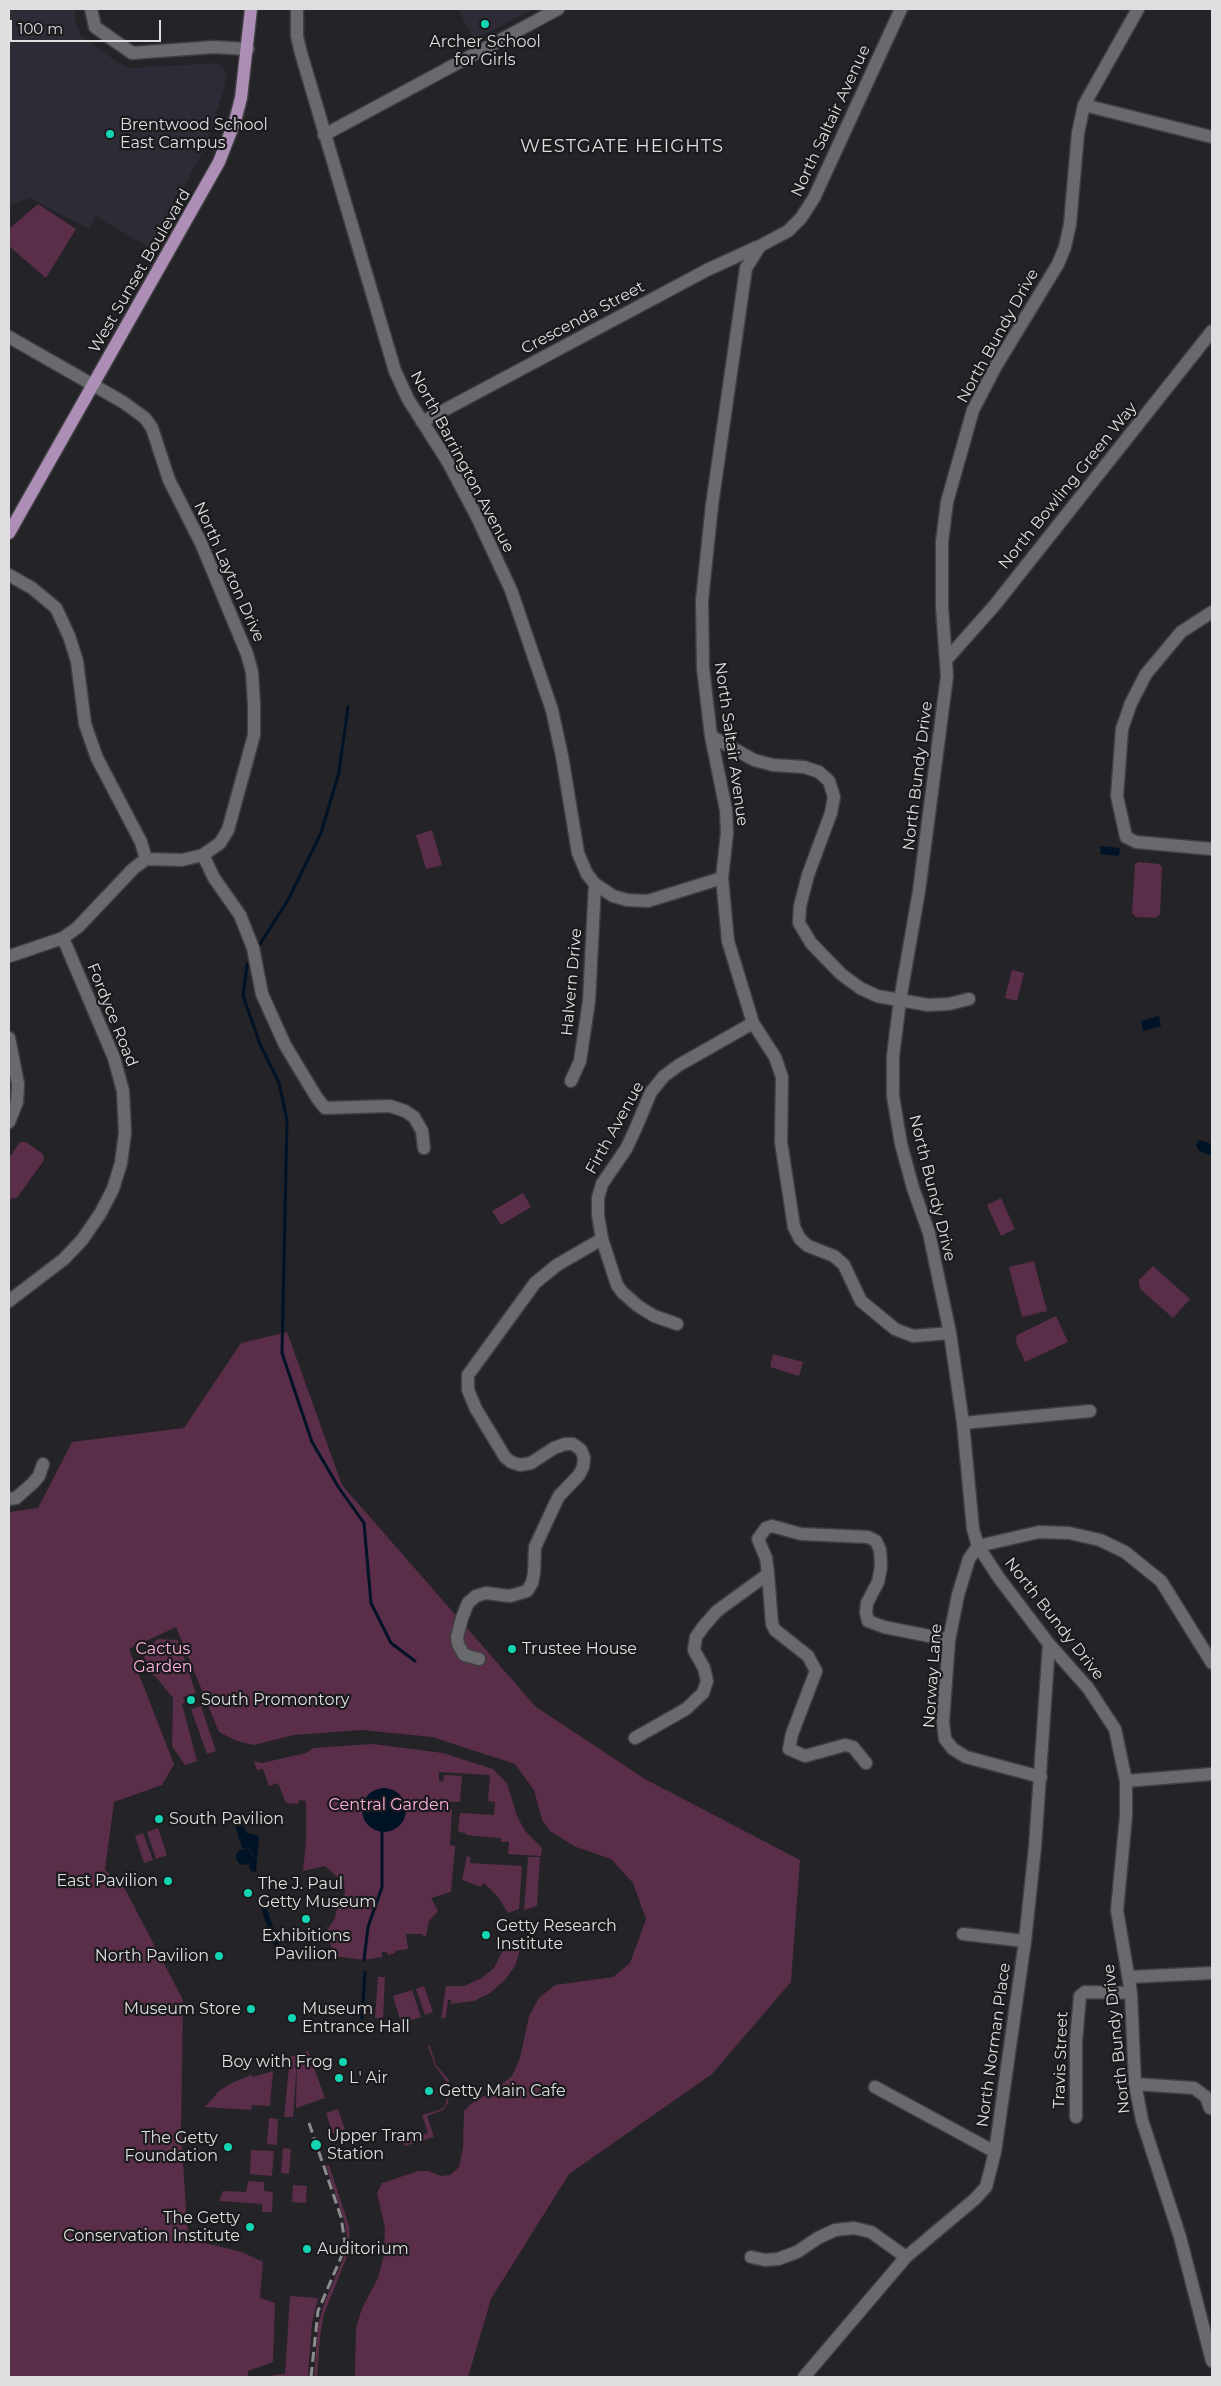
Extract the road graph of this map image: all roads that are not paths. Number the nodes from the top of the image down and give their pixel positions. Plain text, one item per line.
1 (91, 9) edge
2 (251, 9) edge
3 (297, 9) edge
4 (558, 9) edge
5 (901, 9) edge
6 (1138, 9) edge
7 (248, 49) junction
8 (1084, 105) junction
9 (324, 134) junction
10 (1212, 137) edge
11 (760, 246) junction
12 (1212, 332) edge
13 (9, 338) edge
14 (94, 386) junction
15 (422, 422) junction
16 (9, 533) edge
17 (9, 575) edge
18 (1212, 612) edge
19 (947, 659) junction
20 (711, 736) junction
21 (1212, 849) edge
22 (203, 855) junction
23 (146, 859) junction
24 (722, 878) junction
25 (595, 884) junction
26 (63, 938) junction
27 (9, 956) edge
28 (968, 999) dead end
29 (900, 1000) junction
30 (753, 1023) junction
31 (9, 1038) edge
32 (571, 1081) dead end
33 (9, 1122) edge
34 (424, 1148) dead end
35 (602, 1240) junction
36 (9, 1300) edge
37 (677, 1324) dead end
38 (950, 1333) junction
39 (1090, 1411) dead end
40 (963, 1423) junction
41 (44, 1464) dead end
42 (9, 1499) edge
43 (978, 1546) junction
44 (768, 1574) junction
45 (950, 1640) junction
46 (1049, 1644) junction
47 (479, 1659) dead end
48 (1212, 1663) edge
49 (635, 1738) dead end
50 (866, 1763) dead end
51 (1212, 1774) edge
52 (1040, 1777) junction
53 (1126, 1781) junction
54 (963, 1934) dead end
55 (1024, 1942) junction
56 (1212, 1973) edge
57 (1128, 1977) junction
58 (1131, 1993) junction
59 (1135, 2084) junction
60 (875, 2087) dead end
61 (1210, 2108) dead end
62 (1076, 2117) dead end
63 (995, 2152) junction
64 (751, 2257) dead end
65 (906, 2257) junction
66 (1212, 2360) edge
67 (804, 2377) edge

1 - 7 street
2 - 7 main road, West Sunset Boulevard
3 - 9 street, North Barrington Avenue
4 - 9 street
5 - 11 street, North Saltair Avenue
6 - 8 street, North Bundy Drive
7 - 14 main road, West Sunset Boulevard
8 - 10 street
8 - 19 street, North Bundy Drive
9 - 15 street, North Barrington Avenue
11 - 15 street, Crescenda Street
11 - 20 street, North Saltair Avenue
12 - 19 street, North Bowling Green Way
13 - 14 street, North Layton Drive
14 - 16 main road, West Sunset Boulevard
14 - 22 street, North Layton Drive
15 - 25 street, North Barrington Avenue
17 - 23 street
18 - 21 street
19 - 29 street, North Bundy Drive
20 - 24 street, North Saltair Avenue
20 - 29 street
22 - 23 street, North Layton Drive
22 - 34 street
23 - 26 street
24 - 25 street, North Barrington Avenue
24 - 30 street, North Saltair Avenue
25 - 32 street, Halvern Drive
26 - 27 street
26 - 36 street, Fordyce Road
28 - 29 street
29 - 38 street, North Bundy Drive
30 - 35 street, Firth Avenue
30 - 38 street, North Saltair Avenue
31 - 33 street
35 - 37 street, Firth Avenue
35 - 47 street
38 - 40 street, North Bundy Drive
39 - 40 street
40 - 43 street, North Bundy Drive
41 - 42 street
43 - 45 street, Norway Lane
43 - 46 street, North Bundy Drive
43 - 48 street
44 - 45 street
44 - 49 street
44 - 50 street
45 - 52 street, Norway Lane
46 - 52 street, North Norman Place
46 - 53 street, North Bundy Drive
51 - 53 street
52 - 55 street, North Norman Place
53 - 57 street, North Bundy Drive
54 - 55 street
55 - 63 street, North Norman Place
56 - 57 street
57 - 58 street, North Bundy Drive
58 - 59 street, North Bundy Drive
58 - 62 street, Travis Street
59 - 61 street
59 - 66 street, North Bundy Drive
60 - 63 street
63 - 65 street, North Norman Place
64 - 65 street
65 - 67 street, North Norman Place

